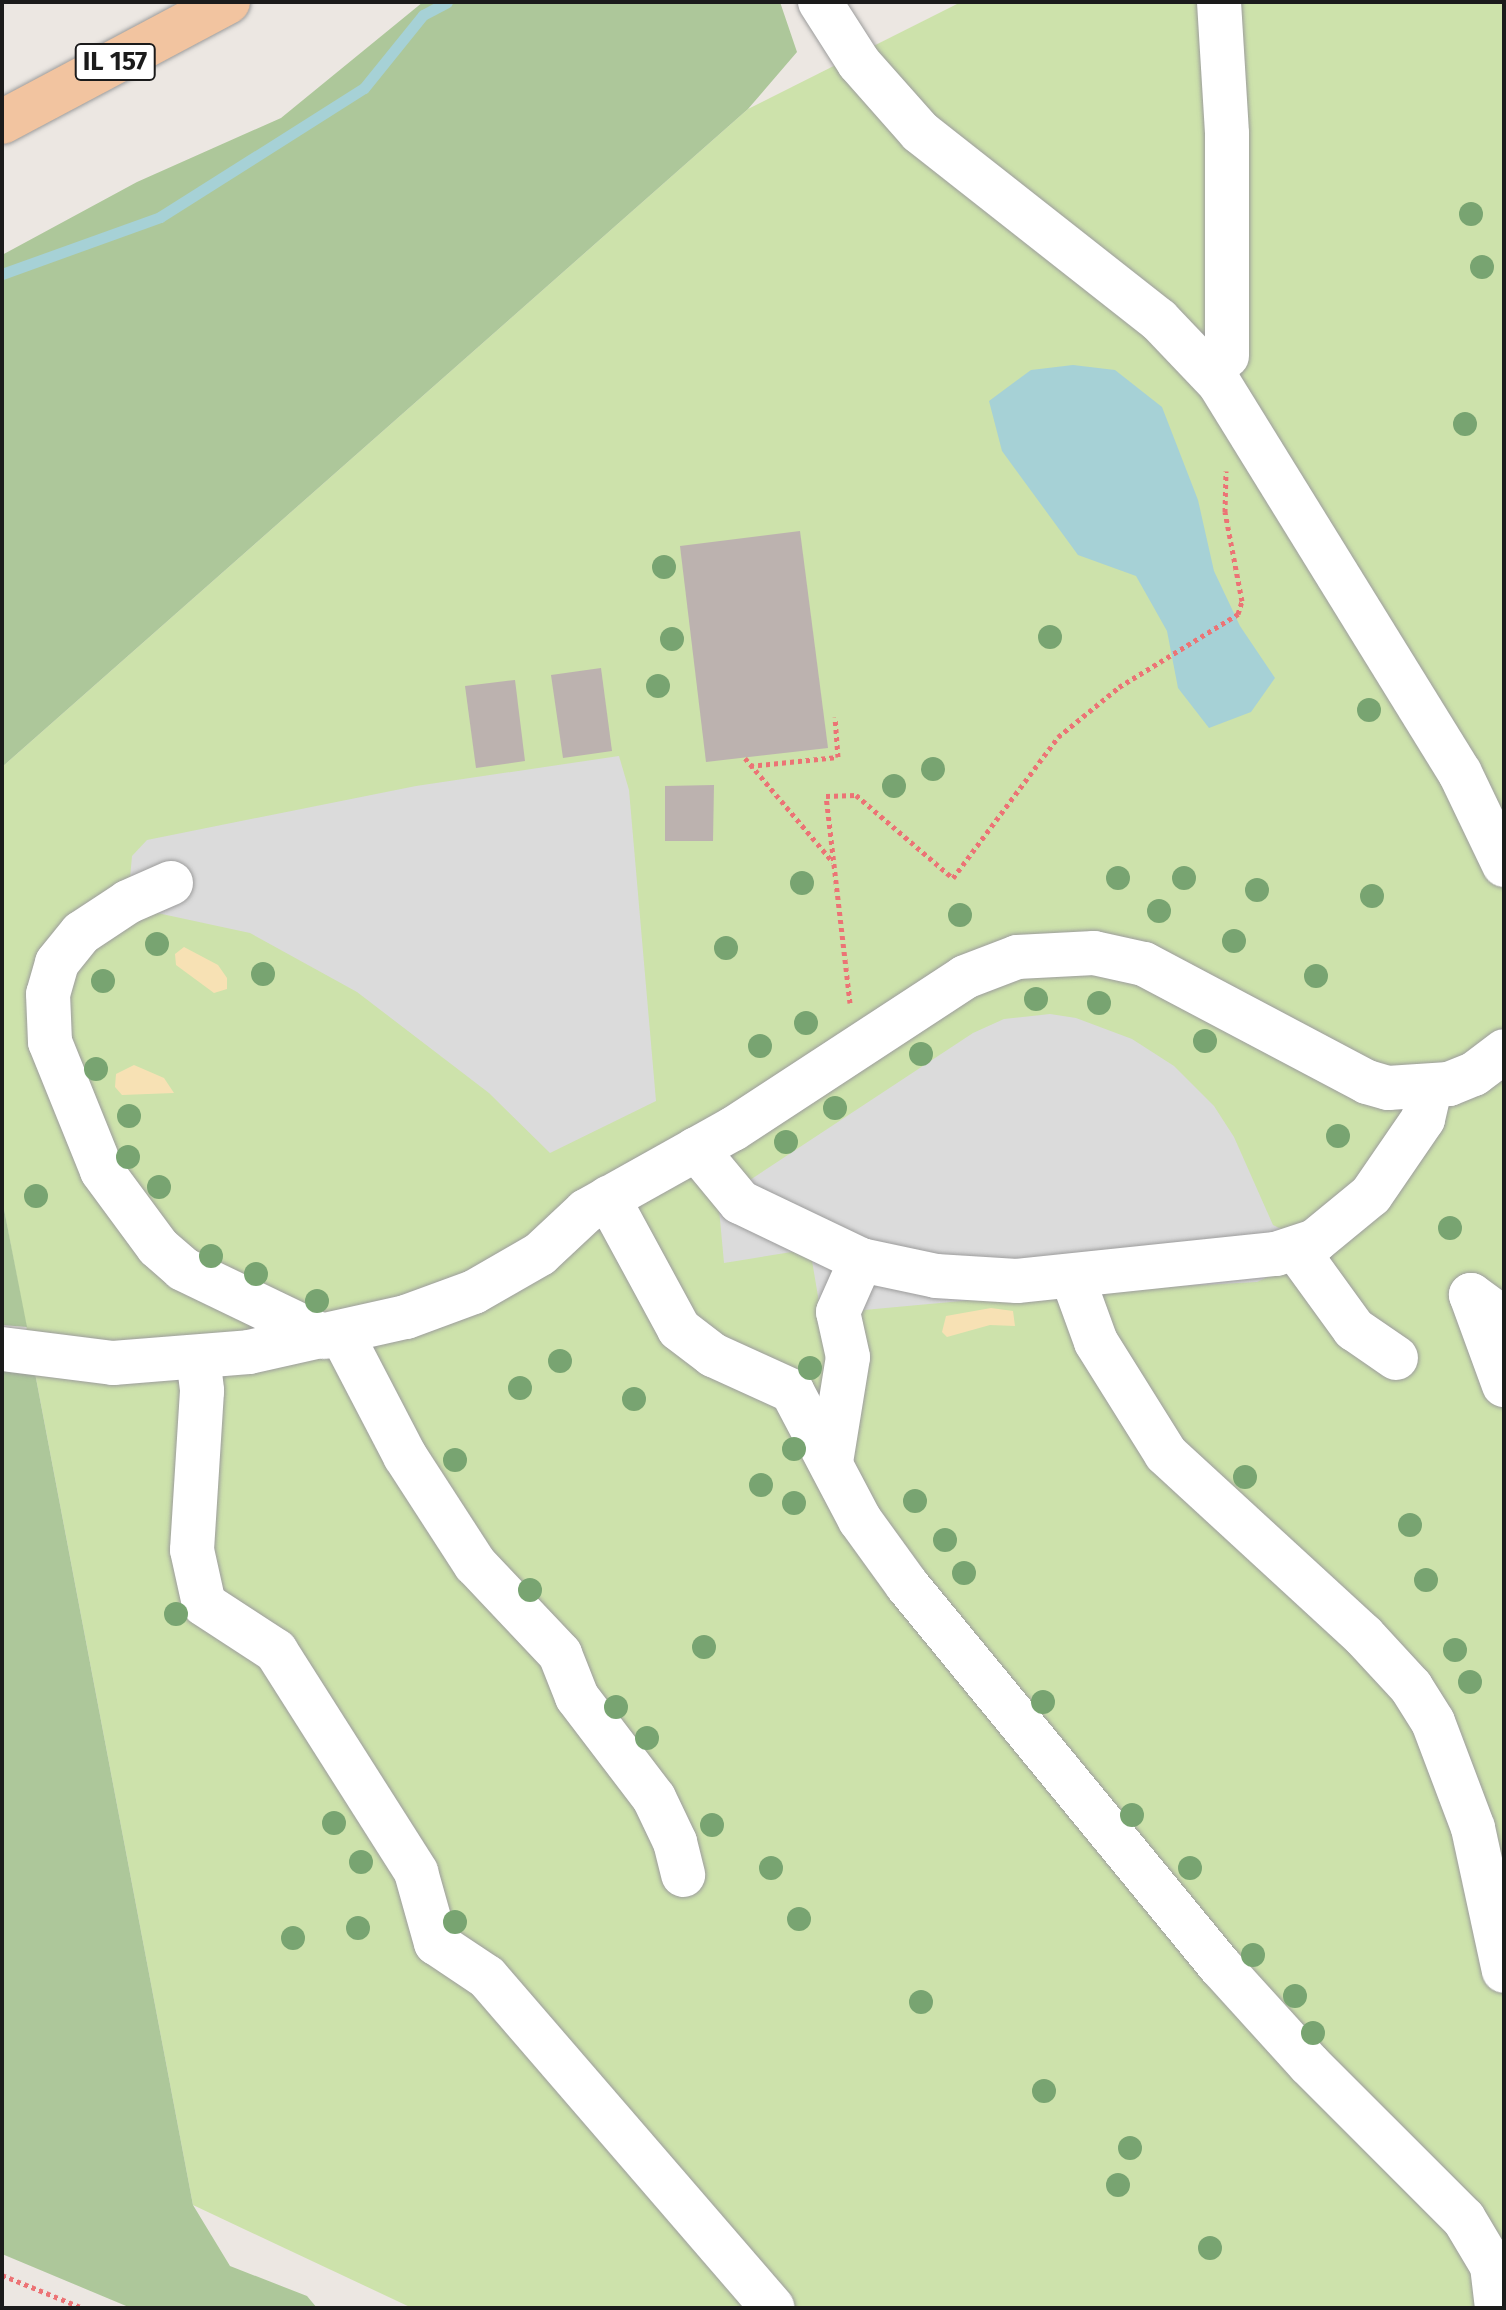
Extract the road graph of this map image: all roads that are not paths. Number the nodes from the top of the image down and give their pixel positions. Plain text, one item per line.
1 (228, 2) edge
2 (820, 2) edge
3 (1219, 2) edge
4 (2, 122) edge
5 (1227, 356) dead end
6 (1504, 865) edge
7 (171, 883) dead end
8 (1503, 1053) edge
9 (1430, 1089) junction
10 (696, 1149) junction
11 (608, 1198) junction
12 (1296, 1249) junction
13 (861, 1260) junction
14 (1072, 1276) junction
15 (1504, 1319) edge
16 (333, 1335) junction
17 (2, 1349) edge
18 (198, 1357) junction
19 (1396, 1358) dead end
20 (1504, 1385) edge
21 (831, 1462) junction
22 (683, 1875) dead end
23 (1504, 1971) edge
24 (1495, 2256) edge
25 (773, 2308) edge
26 (1497, 2308) edge

1 - 4 main road, IL 157
2 - 6 lane
3 - 5 lane
7 - 16 lane
8 - 9 lane
9 - 10 lane
9 - 12 lane
10 - 11 lane
10 - 13 lane
11 - 16 lane
11 - 21 lane
12 - 14 lane
12 - 19 lane
13 - 14 lane
13 - 21 lane
14 - 23 lane
15 - 20 lane
16 - 18 lane
16 - 22 lane
17 - 18 lane
18 - 25 lane
21 - 24 lane
24 - 26 lane

